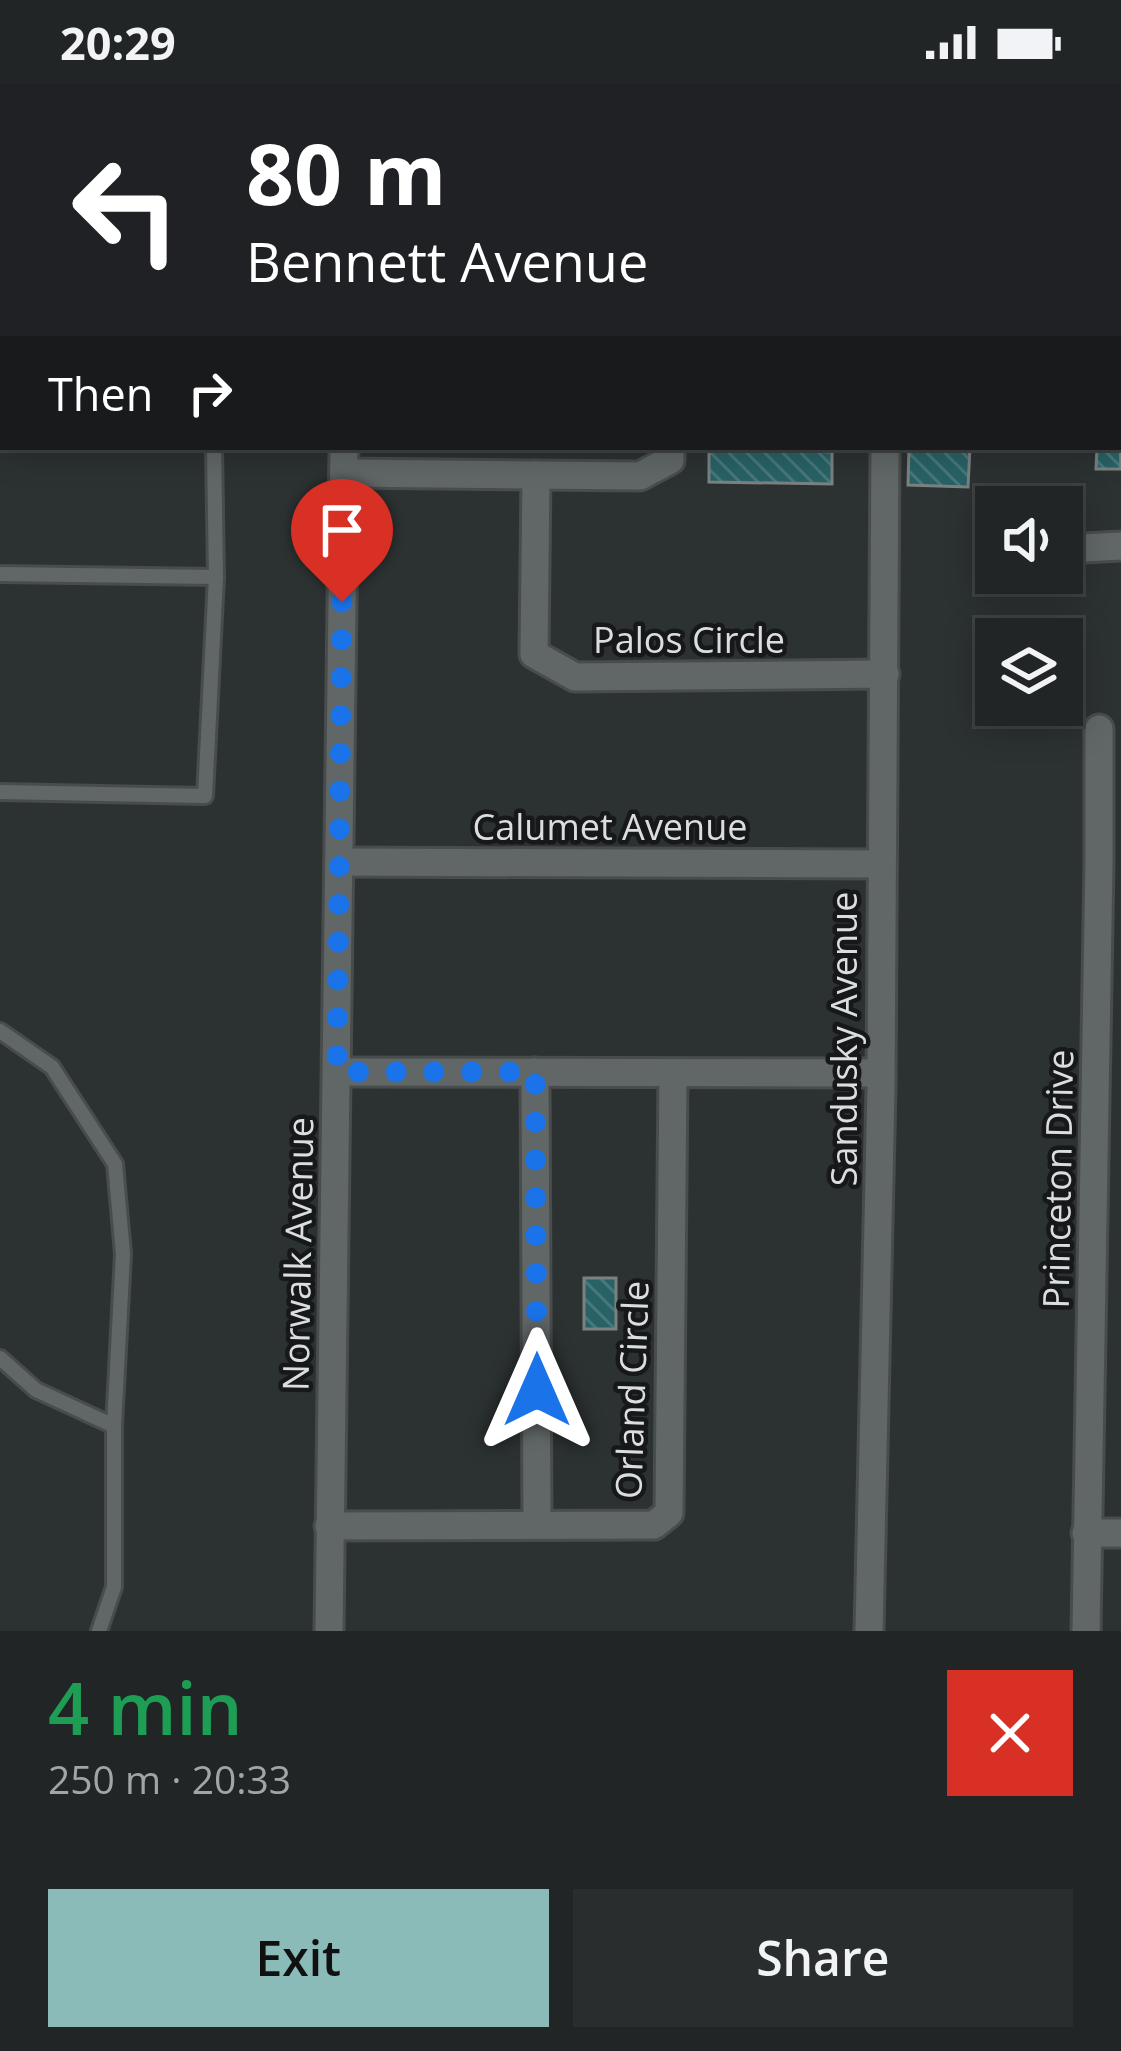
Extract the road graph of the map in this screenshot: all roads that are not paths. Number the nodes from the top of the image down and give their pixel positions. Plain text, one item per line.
1 (214, 450) edge
2 (670, 450) edge
3 (885, 450) edge
4 (344, 460) edge
5 (536, 475) junction
6 (1121, 546) edge
7 (1084, 548) dead end
8 (0, 574) edge
9 (217, 577) junction
10 (885, 674) junction
11 (1099, 729) dead end
12 (0, 792) edge
13 (339, 862) junction
14 (1110, 862) edge
15 (881, 864) junction
16 (0, 1031) edge
17 (337, 1072) junction
18 (535, 1072) junction
19 (673, 1072) junction
20 (881, 1073) junction
21 (1091, 1319) junction
22 (1121, 1319) edge
23 (0, 1358) edge
24 (114, 1426) junction
25 (329, 1526) junction
26 (537, 1526) junction
27 (1086, 1533) junction
28 (1121, 1533) edge
29 (99, 1631) edge
30 (329, 1631) edge
31 (869, 1631) edge
32 (1086, 1631) edge

1 - 9 lane
2 - 5 street
3 - 10 street, Sandusky Avenue
4 - 5 street
4 - 13 street, Norwalk Avenue
5 - 10 street, Palos Circle
6 - 7 street
8 - 9 lane
9 - 12 lane
10 - 15 street, Sandusky Avenue
11 - 14 street, Princeton Drive
13 - 15 street, Calumet Avenue
13 - 17 street, Norwalk Avenue
14 - 21 street, Princeton Drive
15 - 20 street, Sandusky Avenue
16 - 24 lane
17 - 18 street
17 - 25 street, Norwalk Avenue
18 - 19 street
18 - 26 street
19 - 20 street
19 - 26 street, Orland Circle
20 - 31 street, Sandusky Avenue
21 - 22 street
21 - 27 street, Princeton Drive
23 - 24 lane
24 - 29 lane
25 - 26 street, Orland Circle
25 - 30 street, Norwalk Avenue
27 - 28 street
27 - 32 street, Princeton Drive

